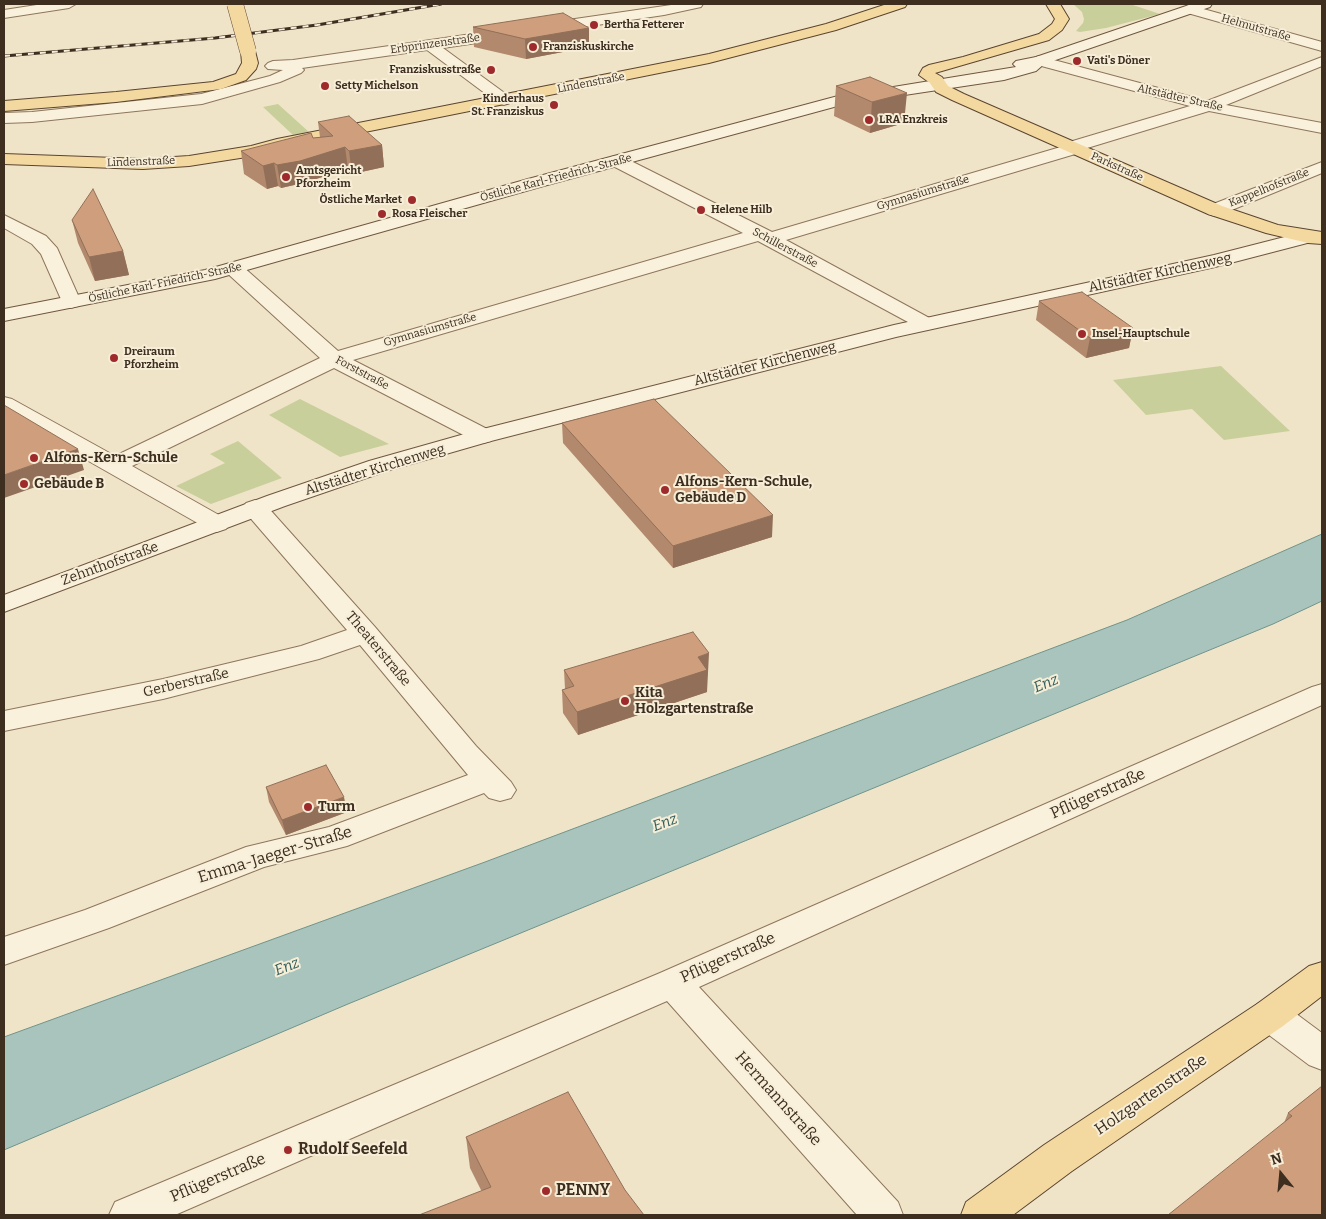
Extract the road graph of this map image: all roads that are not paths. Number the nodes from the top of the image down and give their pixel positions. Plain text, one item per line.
1 (69, 4) edge
2 (235, 4) edge
3 (696, 4) edge
4 (900, 4) edge
5 (1053, 4) edge
6 (1205, 4) edge
7 (1189, 9) junction
8 (4, 14) edge
9 (430, 45) junction
10 (1322, 47) edge
11 (1039, 61) junction
12 (1322, 61) edge
13 (293, 65) junction
14 (273, 66) dead end
15 (937, 83) junction
16 (116, 98) junction
17 (504, 100) junction
18 (4, 106) edge
19 (1208, 106) junction
20 (4, 117) edge
21 (1322, 128) edge
22 (277, 144) junction
23 (1074, 147) junction
24 (4, 148) edge
25 (4, 159) edge
26 (617, 160) junction
27 (1322, 167) edge
28 (1215, 210) junction
29 (4, 221) edge
30 (765, 236) junction
31 (1315, 237) edge
32 (234, 269) junction
33 (72, 302) junction
34 (4, 315) edge
35 (926, 324) junction
36 (334, 359) junction
37 (4, 404) edge
38 (483, 436) junction
39 (114, 466) junction
40 (255, 508) junction
41 (217, 524) junction
42 (4, 604) edge
43 (365, 633) junction
44 (1322, 694) edge
45 (4, 721) edge
46 (495, 785) joint
47 (4, 951) edge
48 (1322, 976) edge
49 (673, 982) junction
50 (1270, 1015) junction
51 (1322, 1054) edge
52 (130, 1215) edge
53 (883, 1215) edge
54 (982, 1215) edge

1 - 8 street
2 - 16 main road, bridge
3 - 9 street, Erbprinzenstraße
4 - 17 main road, Lindenstraße
5 - 15 main road
6 - 7 street, Östliche Karl-Friedrich-Straße
7 - 10 street, Helmutstraße
7 - 11 street, Östliche Karl-Friedrich-Straße
9 - 13 street, Erbprinzenstraße
9 - 17 street
11 - 15 street, Östliche Karl-Friedrich-Straße
11 - 19 street, Altstädter Straße
12 - 19 street, Gymnasiumstraße
13 - 14 street, Erbprinzenstraße
13 - 20 street
15 - 23 main road, Parkstraße
15 - 26 street, Östliche Karl-Friedrich-Straße
16 - 18 main road
16 - 20 main road
17 - 22 main road, Lindenstraße
19 - 21 street, Altstädter Straße
19 - 23 street, Gymnasiumstraße
22 - 24 main road, Lindenstraße
22 - 25 main road, Lindenstraße
23 - 28 main road, Parkstraße
23 - 30 street, Gymnasiumstraße
26 - 30 street, Schillerstraße
26 - 32 street, Östliche Karl-Friedrich-Straße
27 - 28 street, Kappelhofstraße
28 - 31 main road, Parkstraße
29 - 33 street
30 - 35 street, Schillerstraße
30 - 36 street, Gymnasiumstraße
31 - 35 street, Altstädter Kirchenweg
32 - 33 street, Östliche Karl-Friedrich-Straße
32 - 36 street, Forststraße
33 - 34 street, Östliche Karl-Friedrich-Straße
35 - 38 street, Altstädter Kirchenweg
36 - 38 street, Forststraße
36 - 39 street, Gymnasiumstraße
37 - 39 street
38 - 40 street, Altstädter Kirchenweg
39 - 41 street
40 - 41 street, Altstädter Kirchenweg
40 - 43 street, Theaterstraße
41 - 42 street, Zehnthofstraße
43 - 45 street, Gerberstraße
43 - 46 street, Theaterstraße
44 - 49 street, Pflügerstraße
46 - 47 street, Emma-Jaeger-Straße
48 - 50 main road, Holzgartenstraße
49 - 52 street, Pflügerstraße
49 - 53 street, Hermannstraße
50 - 51 street
50 - 54 main road, Holzgartenstraße

